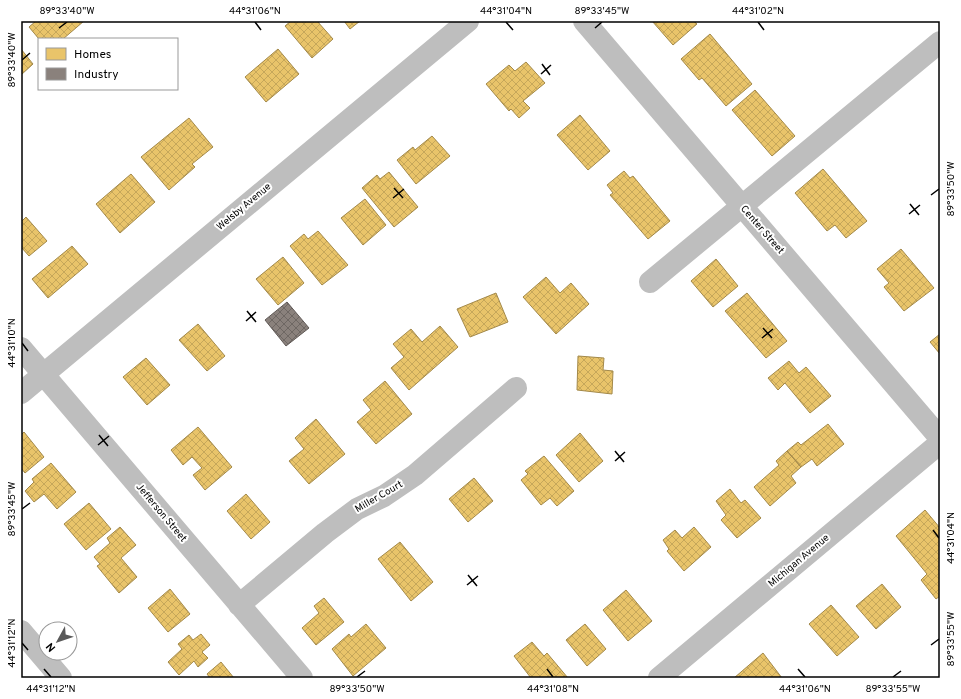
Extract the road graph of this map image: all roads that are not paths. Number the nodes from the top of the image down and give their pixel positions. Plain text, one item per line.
1 (468, 21) edge
2 (584, 21) edge
3 (940, 42) edge
4 (742, 207) junction
5 (650, 282) dead end
6 (21, 348) edge
7 (43, 374) junction
8 (516, 388) dead end
9 (21, 393) edge
10 (940, 438) edge
11 (940, 443) edge
12 (240, 606) junction
13 (21, 631) edge
14 (61, 678) edge
15 (302, 678) edge
16 (658, 678) edge

1 - 7 street, Welsby Avenue
2 - 4 street, Center Street
3 - 4 street
4 - 5 street
4 - 10 street, Center Street
6 - 7 street, Jefferson Street
7 - 9 street, Welsby Avenue
7 - 12 street, Jefferson Street
8 - 12 street, Miller Court
11 - 16 street, Michigan Avenue
12 - 15 street, Jefferson Street
13 - 14 street

